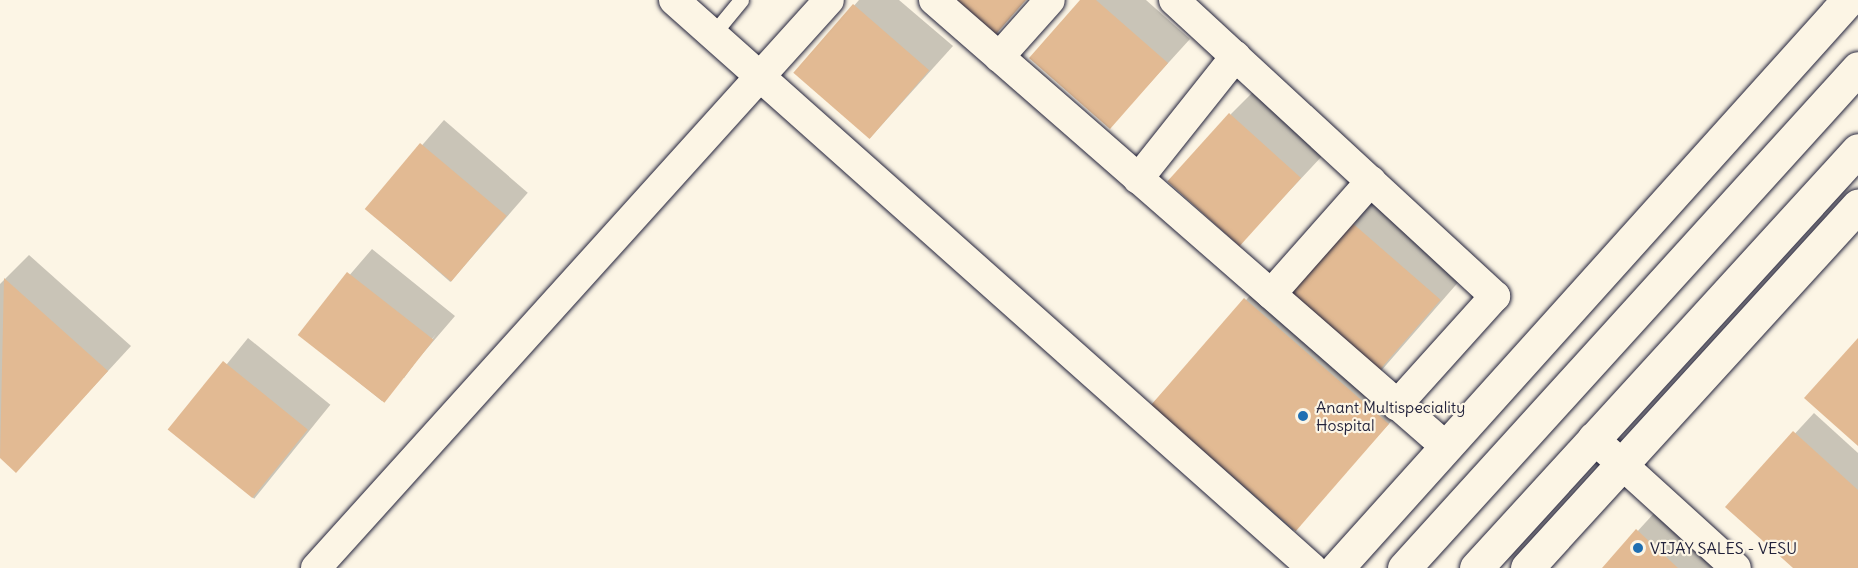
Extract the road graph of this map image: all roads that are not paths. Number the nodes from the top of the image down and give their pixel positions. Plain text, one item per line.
1 (674, 0) edge
2 (741, 0) edge
3 (829, 0) edge
4 (934, 0) edge
5 (1050, 0) edge
6 (1174, 0) edge
7 (1848, 0) edge
8 (713, 34) junction
9 (1236, 56) junction
10 (999, 57) junction
11 (1858, 68) edge
12 (762, 78) junction
13 (1858, 150) edge
14 (1138, 179) junction
15 (1371, 181) junction
16 (1858, 205) edge
17 (1271, 294) junction
18 (1397, 405) junction
19 (1593, 438) junction
20 (1444, 445) junction
21 (1621, 463) junction
22 (316, 568) edge
23 (1312, 568) edge
24 (1337, 568) edge
25 (1404, 568) edge
26 (1476, 568) edge
27 (1527, 568) edge
28 (1736, 568) edge

1 - 8 street
2 - 8 lane
3 - 12 street
4 - 10 street
5 - 10 street
6 - 9 street
7 - 20 street
8 - 12 street
9 - 14 street
9 - 15 street
10 - 14 street
11 - 25 street
12 - 22 street
12 - 23 street
13 - 19 street
14 - 17 street
15 - 17 street
15 - 18 street
16 - 21 street
17 - 18 street
18 - 20 street
19 - 21 street
19 - 26 street
20 - 24 street
21 - 27 street
21 - 28 street

